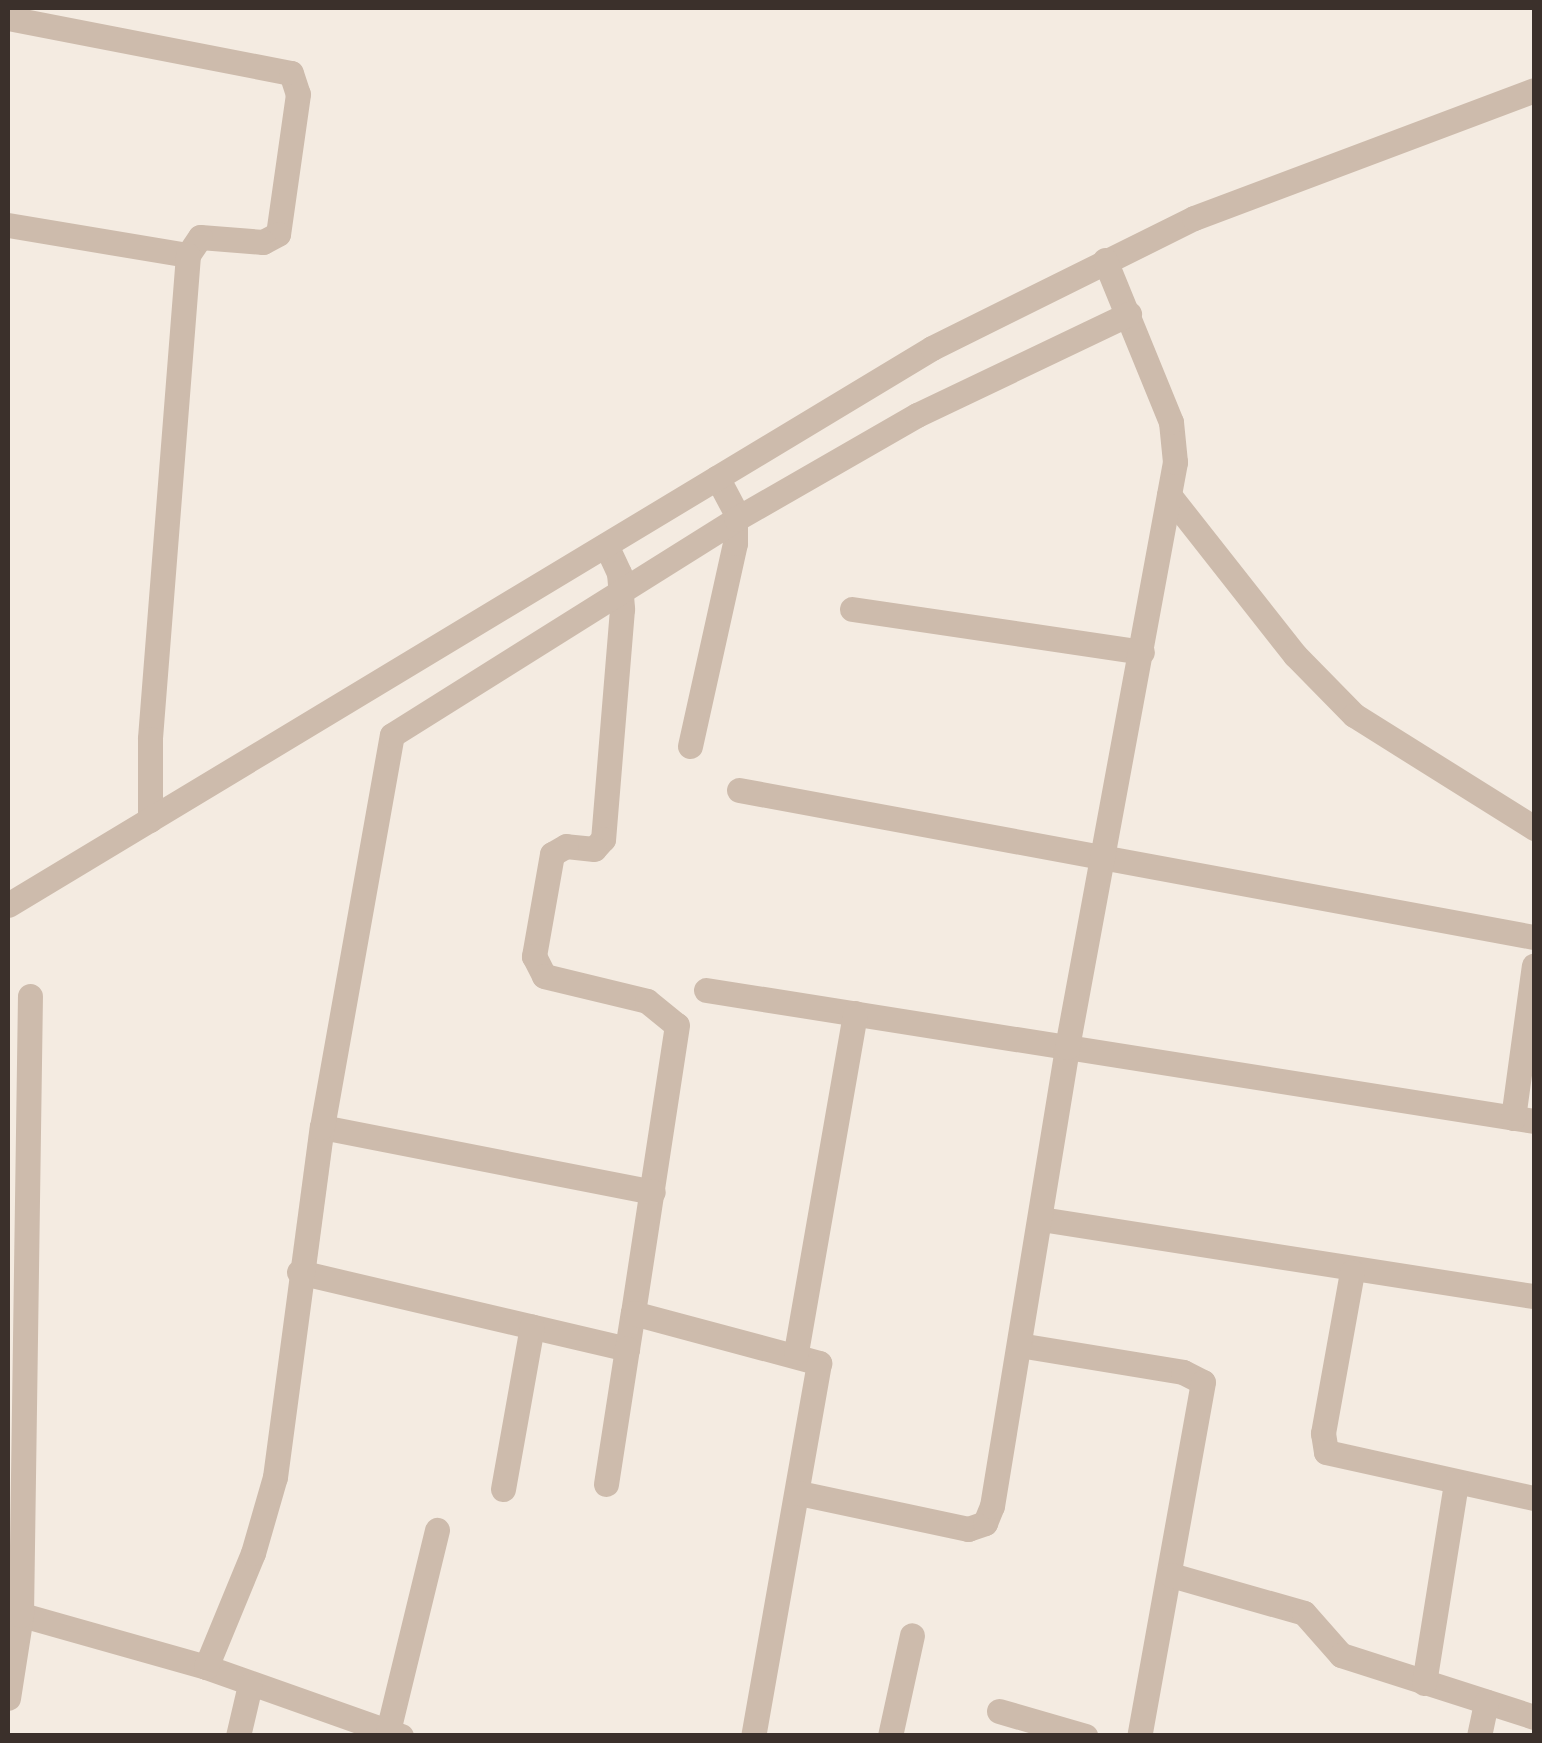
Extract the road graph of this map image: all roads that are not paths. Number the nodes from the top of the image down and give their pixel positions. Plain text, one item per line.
1 (8, 18) edge
2 (1534, 90) edge
3 (8, 225) edge
4 (188, 254) junction
5 (1105, 260) junction
6 (1124, 303) junction
7 (718, 478) junction
8 (1169, 495) junction
9 (734, 510) junction
10 (606, 545) junction
11 (620, 582) junction
12 (852, 609) dead end
13 (1142, 652) junction
14 (690, 746) dead end
15 (739, 790) dead end
16 (150, 820) junction
17 (1534, 828) edge
18 (1106, 855) junction
19 (8, 906) edge
20 (1534, 937) edge
21 (1534, 964) edge
22 (706, 990) dead end
23 (30, 996) dead end
24 (856, 1013) junction
25 (1067, 1047) junction
26 (1524, 1120) edge
27 (322, 1127) junction
28 (653, 1192) junction
29 (1041, 1219) junction
30 (300, 1272) junction
31 (1352, 1272) junction
32 (1534, 1296) edge
33 (633, 1313) junction
34 (532, 1326) junction
35 (1020, 1345) junction
36 (627, 1349) junction
37 (796, 1352) junction
38 (1456, 1483) junction
39 (606, 1484) dead end
40 (504, 1490) dead end
41 (799, 1493) junction
42 (1534, 1498) edge
43 (437, 1530) dead end
44 (1171, 1575) junction
45 (14, 1613) edge
46 (912, 1635) dead end
47 (206, 1667) junction
48 (1424, 1683) junction
49 (250, 1686) junction
50 (8, 1698) edge
51 (1486, 1702) junction
52 (998, 1711) dead end
53 (1534, 1716) edge
54 (395, 1734) edge
55 (238, 1736) edge
56 (753, 1736) edge
57 (890, 1736) edge
58 (1085, 1736) edge
59 (1140, 1736) edge
60 (1480, 1736) edge

1 - 4 street
2 - 5 street
3 - 4 street
4 - 16 street
5 - 6 street
5 - 7 street
6 - 8 street
6 - 9 street
7 - 9 street
7 - 10 street
8 - 13 street
8 - 17 street
9 - 11 street
9 - 14 street
10 - 11 street
10 - 16 street
11 - 27 street
11 - 28 street
12 - 13 street
13 - 18 street
15 - 18 street
16 - 19 street
18 - 20 street
18 - 25 street
21 - 26 street
22 - 24 street
23 - 45 street
24 - 25 street
24 - 37 street
25 - 26 street
25 - 29 street
27 - 28 street
27 - 30 street
28 - 33 street
29 - 31 street
29 - 35 street
30 - 34 street
30 - 47 street
31 - 32 street
31 - 38 street
33 - 36 street
33 - 37 street
34 - 36 street
34 - 40 street
35 - 41 street
35 - 44 street
36 - 39 street
37 - 41 street
38 - 42 street
38 - 48 street
41 - 56 street
43 - 54 street
44 - 48 street
44 - 59 street
45 - 47 street
45 - 50 street
46 - 57 street
47 - 49 street
48 - 51 street
49 - 54 street
49 - 55 street
51 - 53 street
51 - 60 street
52 - 58 street

